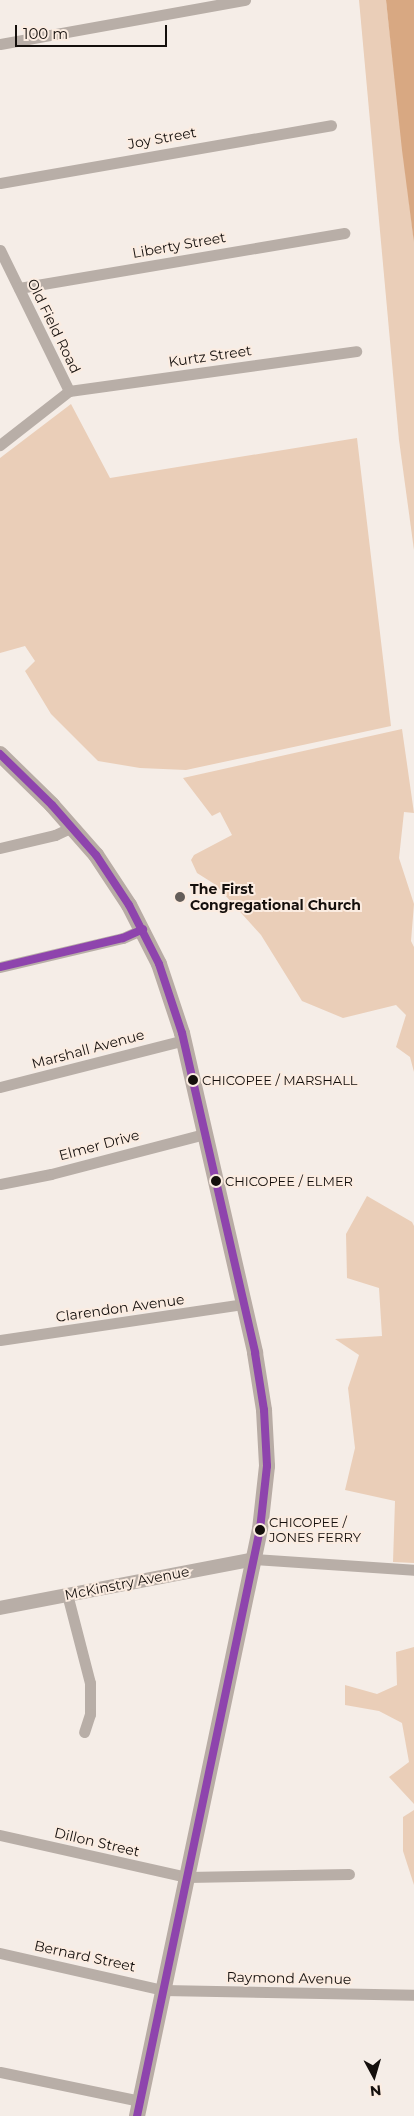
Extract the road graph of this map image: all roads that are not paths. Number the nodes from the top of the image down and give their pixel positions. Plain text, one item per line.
1 (245, 0) edge
2 (0, 44) edge
3 (331, 125) dead end
4 (0, 184) edge
5 (344, 233) dead end
6 (0, 250) edge
7 (19, 288) junction
8 (356, 351) dead end
9 (69, 391) junction
10 (0, 445) edge
11 (0, 754) edge
12 (72, 828) junction
13 (0, 848) edge
14 (143, 929) junction
15 (0, 967) edge
16 (184, 1040) junction
17 (0, 1086) edge
18 (205, 1134) junction
19 (0, 1184) edge
20 (244, 1304) junction
21 (0, 1340) edge
22 (254, 1560) junction
23 (414, 1570) edge
24 (67, 1594) junction
25 (0, 1608) edge
26 (84, 1732) dead end
27 (0, 1835) edge
28 (349, 1874) dead end
29 (186, 1877) junction
30 (0, 1953) edge
31 (163, 1990) junction
32 (414, 1995) edge
33 (0, 2072) edge
34 (138, 2109) edge

1 - 2 street
3 - 4 street, Joy Street
5 - 7 street, Liberty Street
6 - 7 street, Old Field Road
7 - 9 street, Old Field Road
8 - 9 street, Kurtz Street
9 - 10 street, Old Field Road
11 - 12 main road
12 - 13 street
12 - 14 main road
14 - 15 street
14 - 16 main road
16 - 17 street, Marshall Avenue
16 - 18 main road
18 - 19 street, Elmer Drive
18 - 20 main road
20 - 21 street, Clarendon Avenue
20 - 22 main road
22 - 23 street
22 - 24 street, McKinstry Avenue
22 - 29 main road
24 - 25 street, McKinstry Avenue
24 - 26 street
27 - 29 street, Dillon Street
28 - 29 street, Dillon Street
29 - 31 main road
30 - 31 street, Bernard Street
31 - 32 street, Raymond Avenue
31 - 34 main road
33 - 34 street

